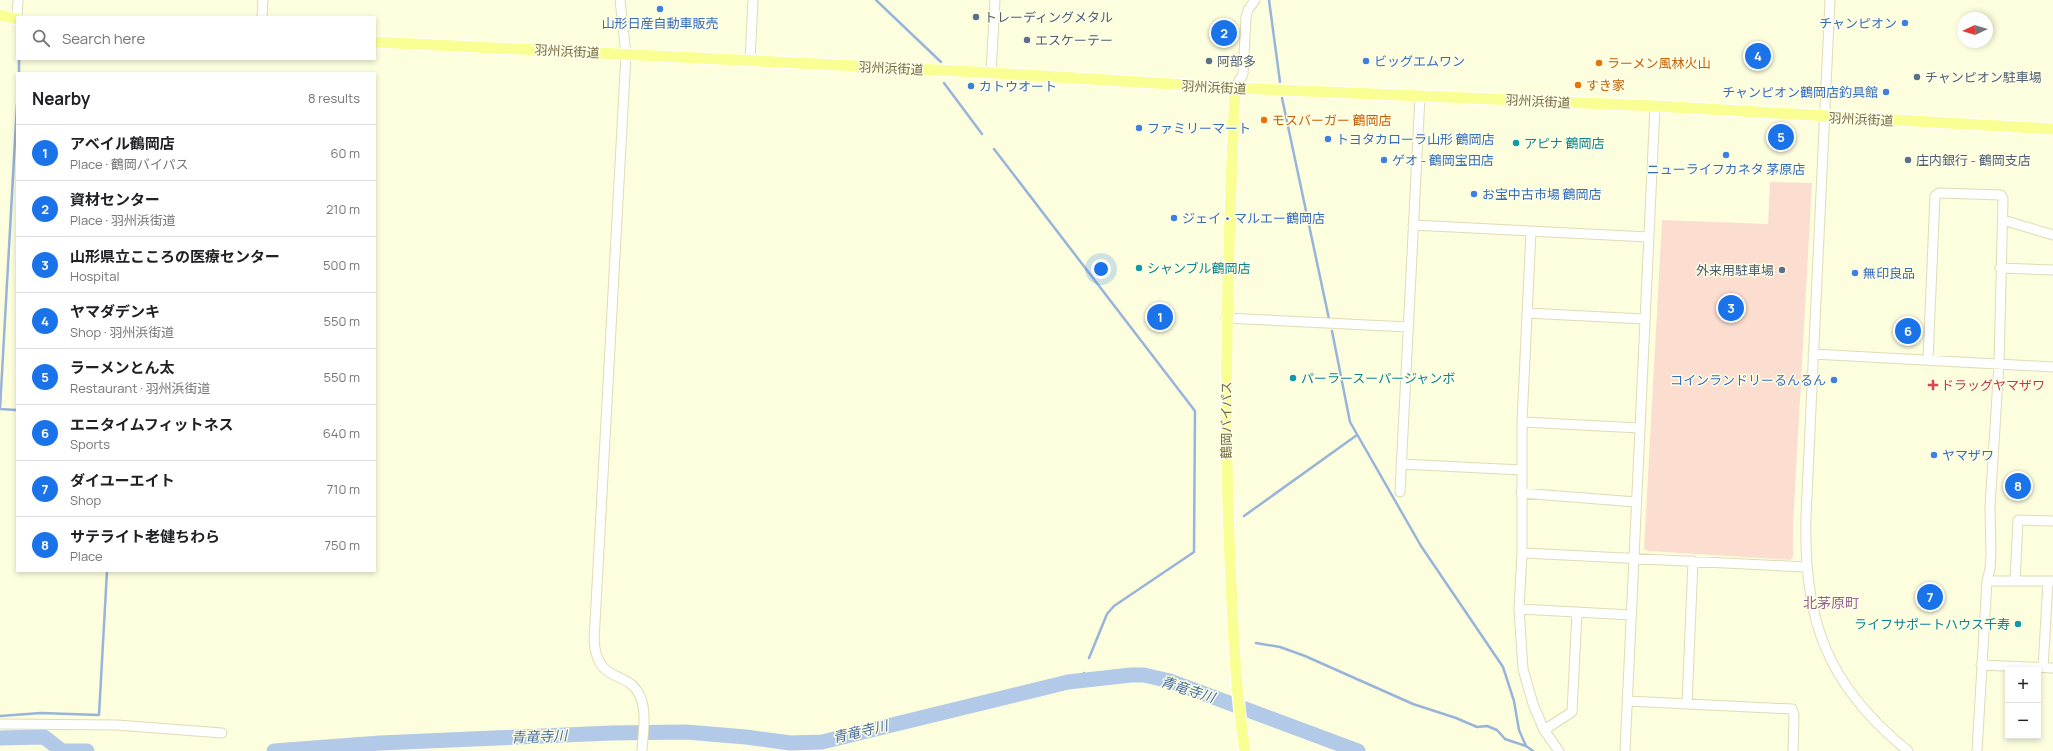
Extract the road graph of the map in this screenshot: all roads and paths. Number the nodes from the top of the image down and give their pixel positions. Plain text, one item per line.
1 (18, 0) edge
2 (263, 0) edge
3 (620, 0) edge
4 (753, 0) edge
5 (995, 0) edge
6 (1255, 0) edge
7 (1830, 0) edge
8 (0, 15) edge
9 (17, 16) edge
10 (262, 16) edge
11 (16, 18) edge
12 (376, 42) edge
13 (626, 54) junction
14 (750, 60) junction
15 (991, 73) junction
16 (1235, 88) junction
17 (1420, 96) junction
18 (1655, 106) junction
19 (1824, 116) junction
20 (2053, 129) edge
21 (2003, 220) junction
22 (1414, 224) junction
23 (1531, 231) junction
24 (1648, 236) junction
25 (2053, 236) edge
26 (2000, 268) junction
27 (2053, 270) edge
28 (1527, 313) junction
29 (1226, 318) junction
30 (1644, 319) junction
31 (1408, 327) junction
32 (1813, 354) junction
33 (1928, 360) junction
34 (1999, 364) junction
35 (2053, 367) edge
36 (1522, 422) junction
37 (1639, 428) junction
38 (1401, 464) junction
39 (1521, 470) junction
40 (1400, 492) dead end
41 (1521, 493) junction
42 (1636, 502) junction
43 (2053, 521) edge
44 (1522, 553) junction
45 (1634, 558) junction
46 (1693, 561) junction
47 (1806, 567) junction
48 (2015, 580) junction
49 (1987, 581) junction
50 (2051, 581) edge
51 (1519, 609) junction
52 (1577, 612) junction
53 (1631, 614) junction
54 (1981, 665) junction
55 (2043, 668) junction
56 (2053, 668) edge
57 (1627, 701) junction
58 (1687, 704) junction
59 (0, 724) edge
60 (1544, 730) junction
61 (222, 733) dead end
62 (643, 748) edge
63 (1244, 750) edge
64 (1559, 751) edge
65 (1625, 751) edge
66 (1793, 751) edge
67 (1908, 751) edge
68 (1977, 751) edge

1 - 9 street
2 - 10 street
3 - 13 street
4 - 14 street
5 - 15 street
6 - 16 street
7 - 19 street
8 - 11 main road
12 - 13 main road, 羽州浜街道
13 - 14 main road, 羽州浜街道
13 - 62 street
14 - 15 main road, 羽州浜街道
15 - 16 main road, 羽州浜街道
16 - 17 main road, 羽州浜街道
16 - 29 main road, 鶴岡バイパス
17 - 18 main road, 羽州浜街道
17 - 22 street
18 - 19 main road, 羽州浜街道
18 - 24 street
19 - 20 main road, 羽州浜街道
19 - 32 street
21 - 25 street
21 - 26 street
21 - 33 street
22 - 23 street
22 - 31 street
23 - 24 street
23 - 28 street
24 - 30 street
26 - 27 street
26 - 34 street
28 - 30 street
28 - 36 street
29 - 31 street
29 - 63 main road, 鶴岡バイパス
30 - 37 street
31 - 38 street
32 - 33 street
32 - 47 street
33 - 34 street
34 - 35 street
34 - 49 street
36 - 37 street
36 - 39 street
37 - 42 street
38 - 39 street
38 - 40 street
39 - 41 street
41 - 42 street
41 - 44 street
42 - 45 street
43 - 48 street
44 - 45 street
44 - 51 street
45 - 46 street
45 - 53 street
46 - 47 street
46 - 58 street
47 - 67 street
48 - 49 street
48 - 50 street
49 - 54 street
50 - 55 street
51 - 52 street
51 - 60 street
52 - 53 street
52 - 60 street
53 - 57 street
54 - 55 street
54 - 68 street
55 - 56 street
57 - 58 street
57 - 65 street
58 - 66 street
59 - 61 street
60 - 64 street

